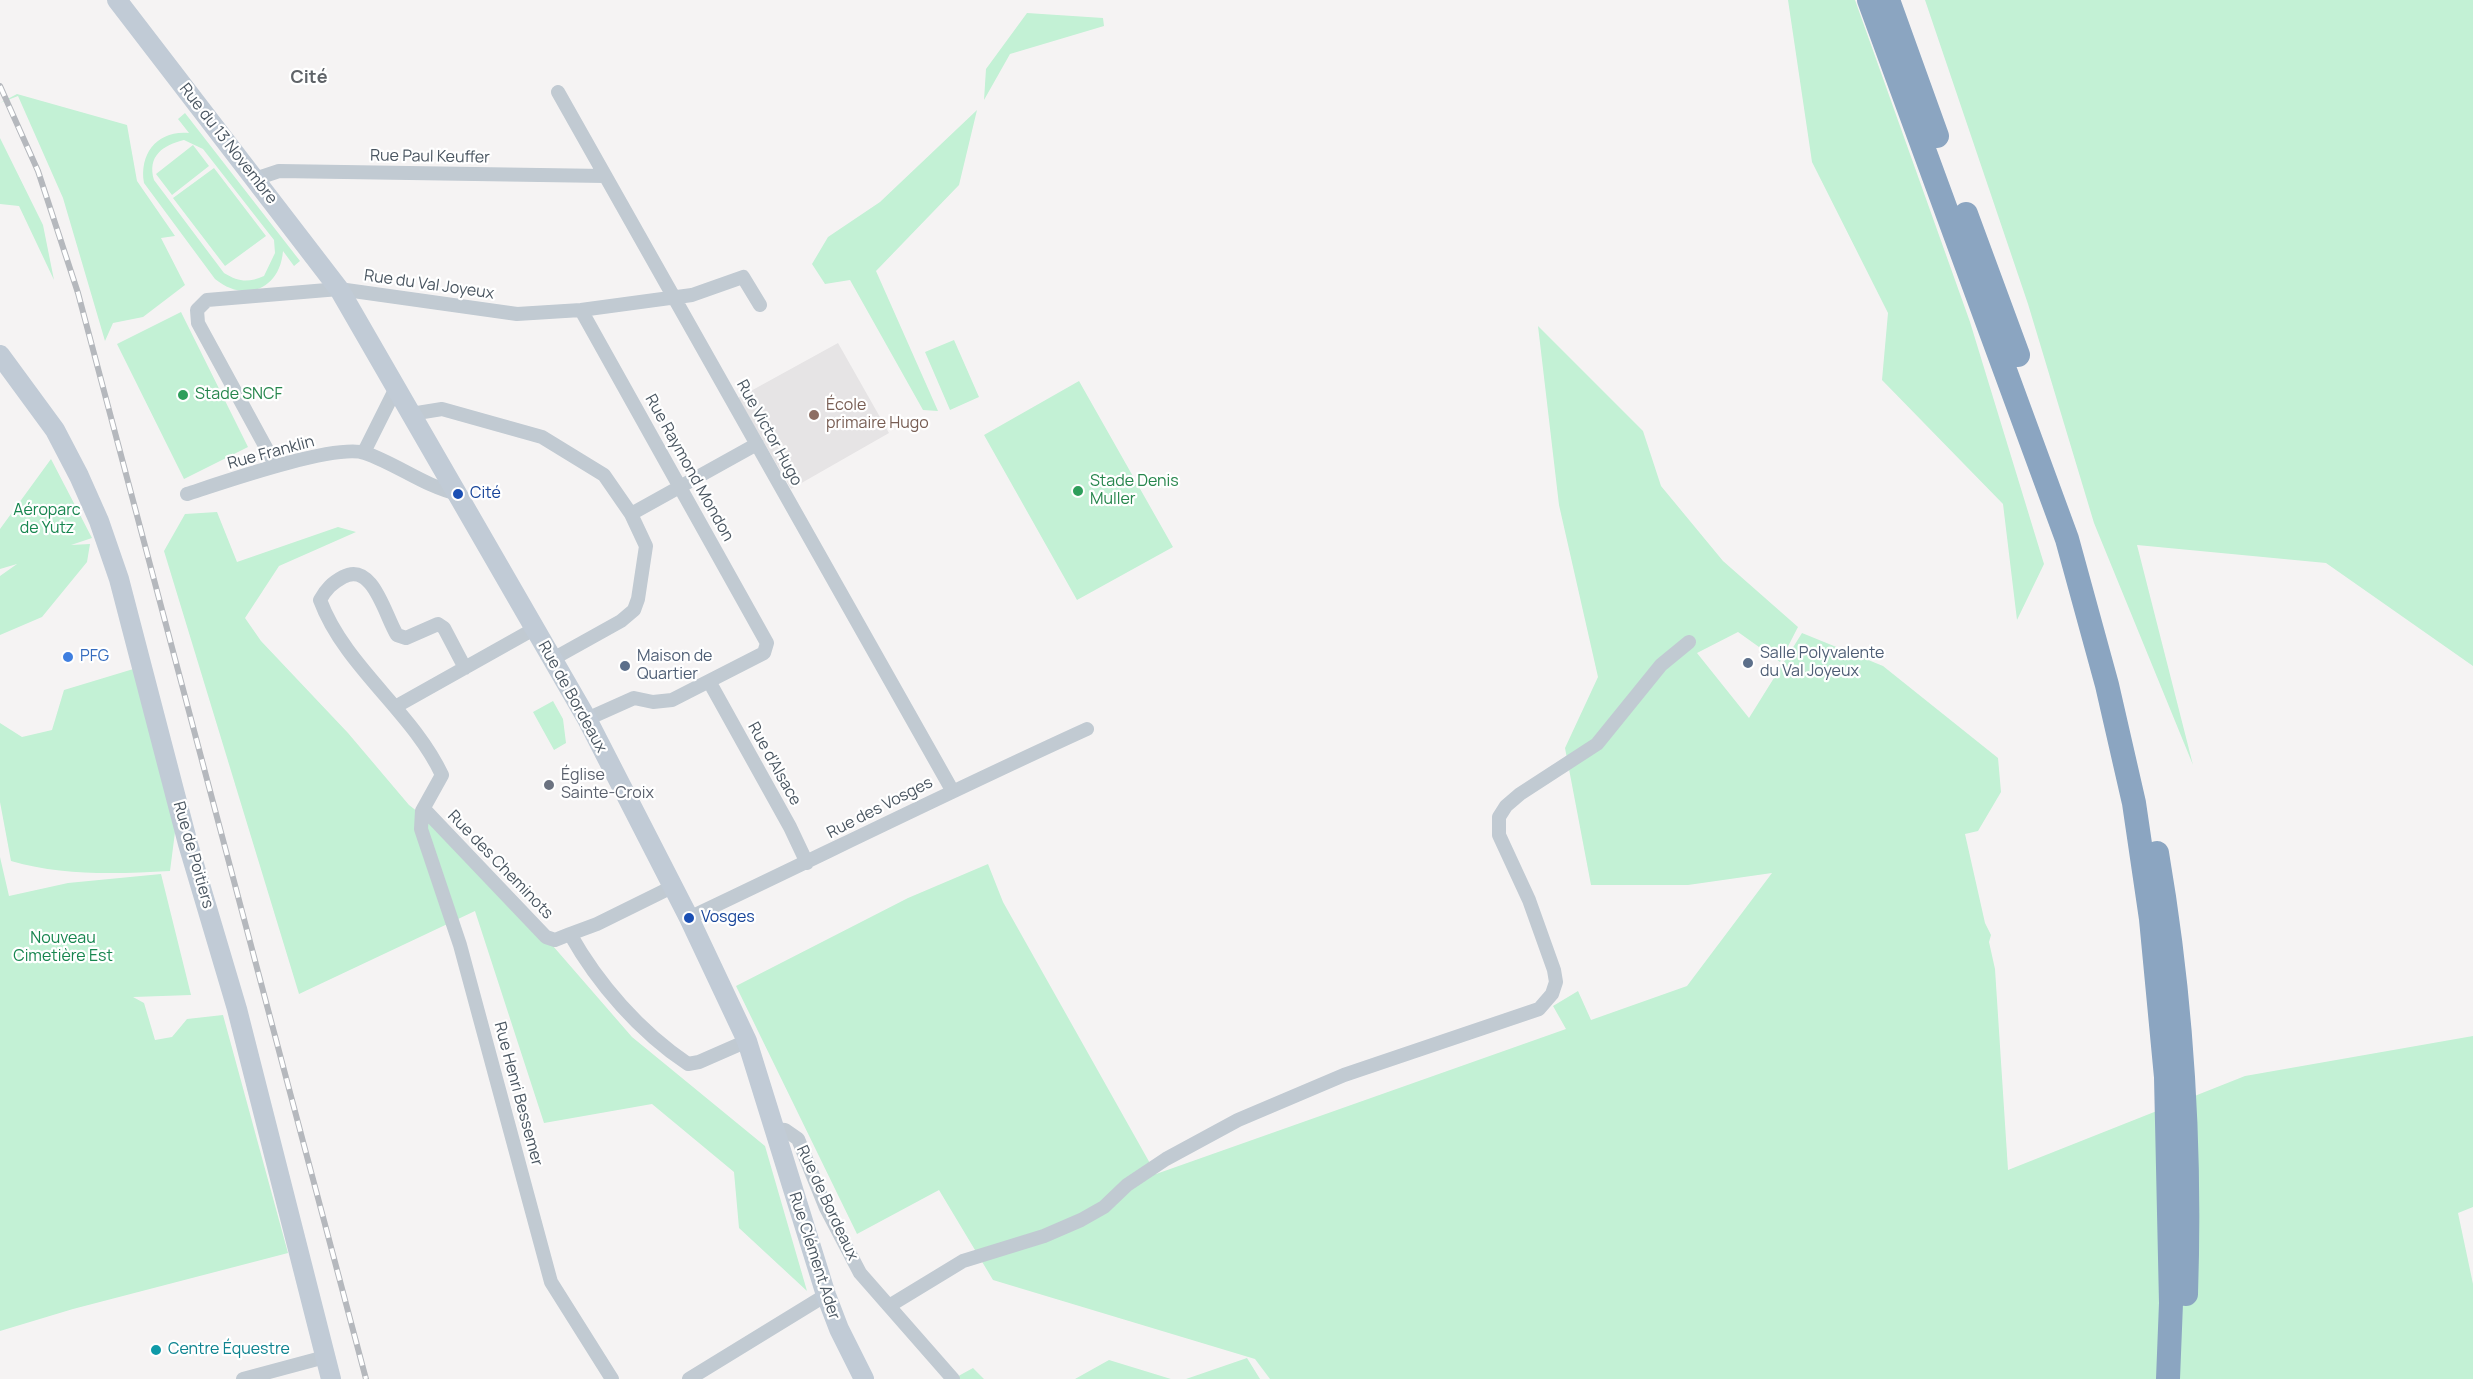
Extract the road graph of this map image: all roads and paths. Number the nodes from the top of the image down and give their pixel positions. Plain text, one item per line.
1 (117, 0) edge
2 (1869, 0) edge
3 (1888, 0) edge
4 (558, 92) dead end
5 (605, 176) junction
6 (255, 178) junction
7 (339, 289) junction
8 (674, 297) junction
9 (760, 305) dead end
10 (581, 310) junction
11 (0, 356) edge
12 (396, 388) junction
13 (411, 414) junction
14 (757, 444) junction
15 (364, 452) junction
16 (276, 466) junction
17 (680, 487) junction
18 (187, 494) dead end
19 (458, 494) junction
20 (631, 514) junction
21 (534, 629) junction
22 (1689, 642) dead end
23 (550, 660) junction
24 (465, 668) junction
25 (710, 683) junction
26 (395, 707) junction
27 (587, 719) junction
28 (1087, 729) dead end
29 (952, 790) junction
30 (424, 807) junction
31 (807, 863) junction
32 (672, 887) junction
33 (688, 918) junction
34 (570, 934) junction
35 (747, 1041) junction
36 (773, 1129) junction
37 (826, 1295) junction
38 (889, 1306) junction
39 (325, 1357) junction
40 (243, 1379) edge
41 (331, 1379) edge
42 (612, 1379) edge
43 (689, 1379) edge
44 (864, 1379) edge
45 (953, 1379) edge
46 (2168, 1379) edge
47 (2181, 1379) edge

1 - 6 street, Rue du 13 Novembre
2 - 46 highway
3 - 47 highway
4 - 5 street, Rue Victor Hugo
5 - 6 street, Rue Paul Keuffer
5 - 8 street, Rue Victor Hugo
6 - 7 street, Rue du 13 Novembre
7 - 10 street, Rue du Val Joyeux
7 - 12 street, Rue de Bordeaux
7 - 16 street, Rue du Val Joyeux
8 - 9 street, Rue du Val Joyeux
8 - 10 street, Rue du Val Joyeux
8 - 14 street, Rue Victor Hugo
10 - 17 street, Rue Raymond Mondon
11 - 39 street, Rue de Poitiers
12 - 13 street, Rue de Bordeaux
12 - 15 street
13 - 19 street, Rue de Bordeaux
13 - 20 street
14 - 17 street
14 - 29 street, Rue Victor Hugo
15 - 16 street, Rue Franklin
15 - 19 street
16 - 18 street, Rue Franklin
17 - 20 street
17 - 25 street, Rue Raymond Mondon
19 - 21 street, Rue de Bordeaux
20 - 23 street
21 - 23 street, Rue de Bordeaux
21 - 24 street
22 - 38 street
23 - 27 street, Rue de Bordeaux
24 - 26 street
24 - 26 street, Rue des Cheminots
25 - 27 street
25 - 31 street, Rue d'Alsace
26 - 30 street, Rue des Cheminots
27 - 32 street, Rue de Bordeaux
28 - 29 street, Rue des Vosges
29 - 31 street, Rue des Vosges
30 - 34 street, Rue des Cheminots
30 - 42 street, Rue Henri Bessemer
31 - 33 street, Rue des Vosges
32 - 33 street, Rue de Bordeaux
32 - 34 street
33 - 35 street, Rue de Bordeaux
34 - 35 street
35 - 36 street, Rue de Bordeaux
36 - 37 street, Rue Clément Ader
36 - 38 street, Rue de Bordeaux
37 - 43 street
37 - 44 street, Rue Clément Ader
38 - 45 street, Rue de Bordeaux
39 - 40 street
39 - 41 street, Rue de Poitiers

